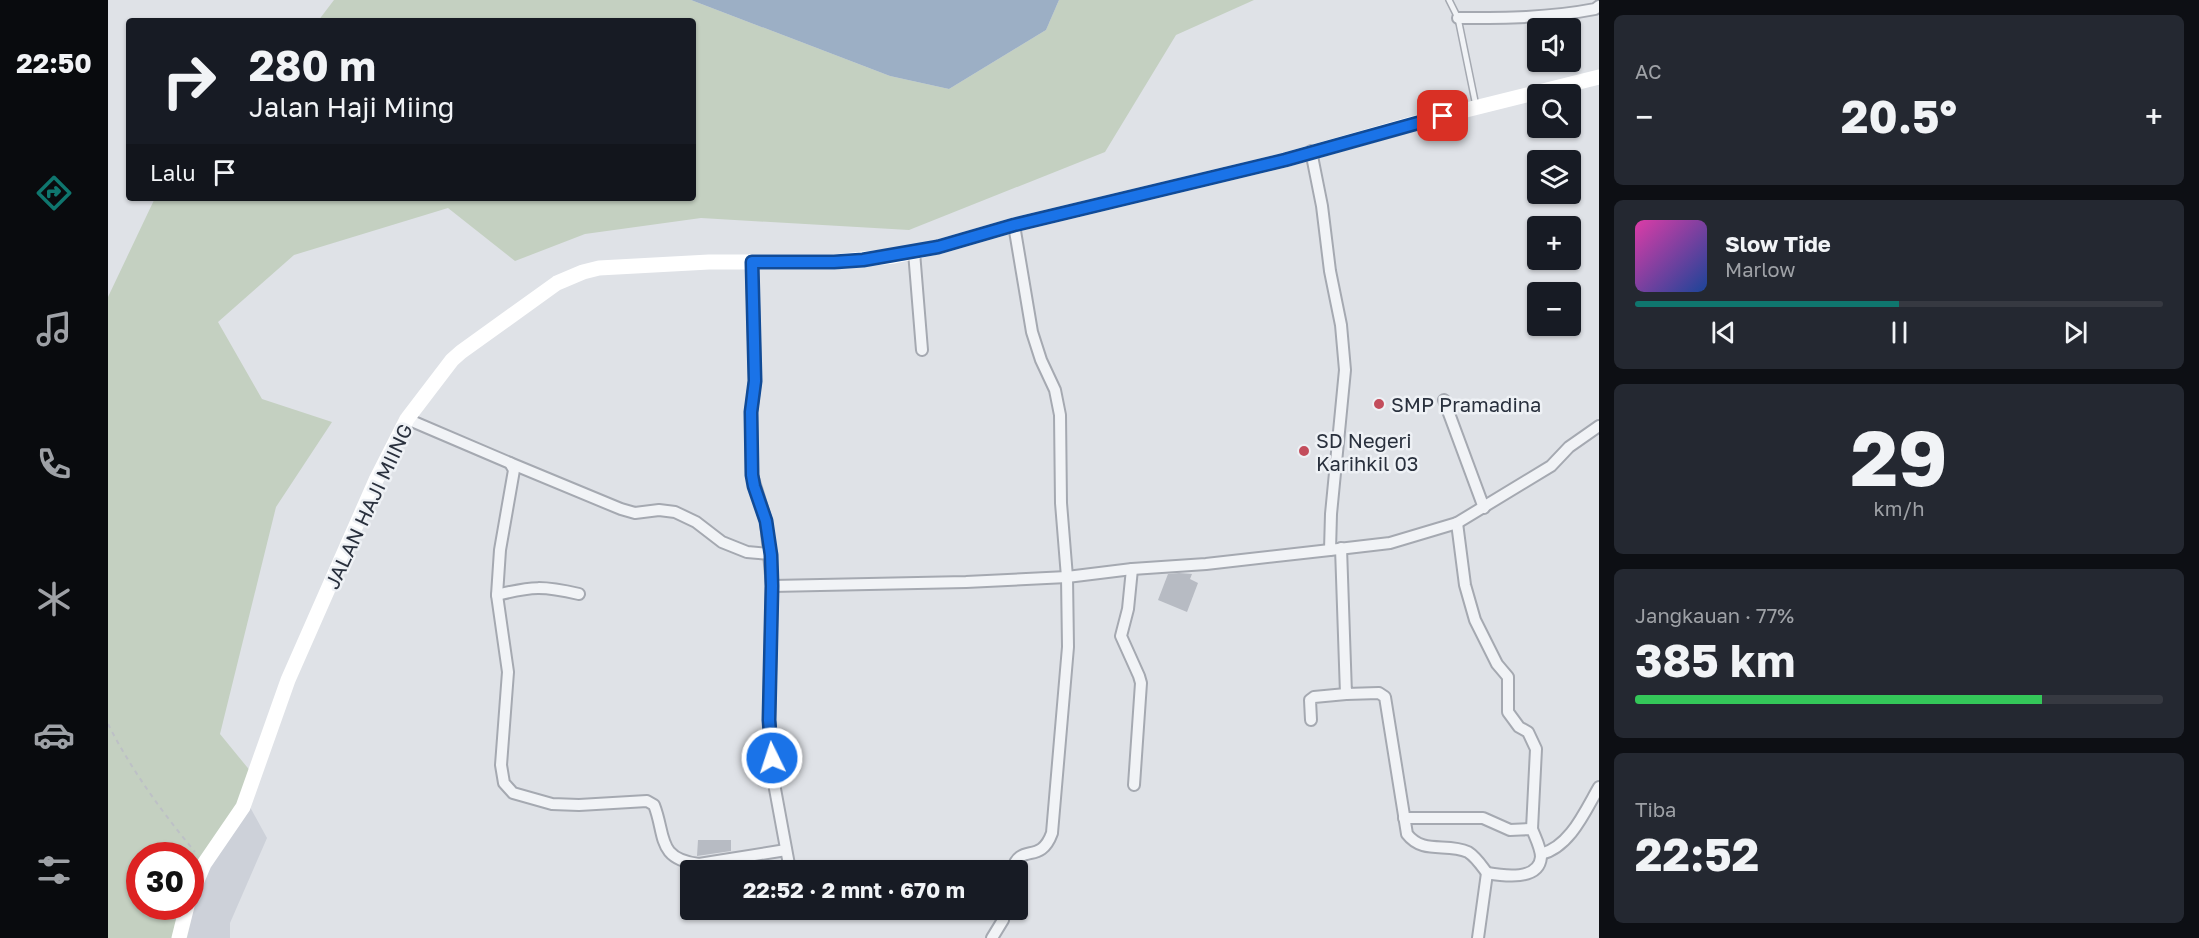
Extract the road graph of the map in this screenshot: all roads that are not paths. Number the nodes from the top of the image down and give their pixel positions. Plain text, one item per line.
1 (1449, 0) edge
2 (1599, 6) edge
3 (1458, 18) junction
4 (1599, 77) edge
5 (1476, 107) junction
6 (1311, 151) junction
7 (1014, 225) junction
8 (914, 252) junction
9 (752, 262) junction
10 (922, 350) dead end
11 (1444, 400) dead end
12 (407, 420) junction
13 (1599, 426) edge
14 (510, 463) junction
15 (1484, 508) junction
16 (1457, 523) junction
17 (1336, 549) junction
18 (771, 555) junction
19 (1132, 569) junction
20 (1067, 577) junction
21 (772, 586) junction
22 (579, 594) dead end
23 (497, 595) junction
24 (1346, 694) junction
25 (1311, 720) dead end
26 (1134, 784) dead end
27 (1599, 787) edge
28 (1404, 818) junction
29 (1532, 829) junction
30 (786, 850) junction
31 (1541, 855) junction
32 (788, 860) edge
33 (1016, 860) edge
34 (204, 864) edge
35 (1487, 873) junction
36 (184, 920) edge
37 (1003, 920) edge
38 (179, 938) edge
39 (992, 938) edge
40 (1478, 938) edge

1 - 3 lane
2 - 3 street
3 - 5 lane
4 - 5 main road, JALAN HAJI MIING
5 - 6 main road, JALAN HAJI MIING
6 - 7 main road, JALAN HAJI MIING
6 - 17 street
7 - 8 main road, JALAN HAJI MIING
7 - 20 street
8 - 9 main road, JALAN HAJI MIING
8 - 10 street
9 - 12 main road, JALAN HAJI MIING
9 - 18 street
11 - 15 street
12 - 14 street
12 - 34 main road, JALAN HAJI MIING
13 - 15 street
14 - 18 street
14 - 23 street
15 - 16 street
16 - 17 street
16 - 29 street
17 - 19 street
17 - 24 street
18 - 21 street
19 - 20 street
19 - 26 street
20 - 21 street
20 - 33 street
21 - 30 street
22 - 23 street
23 - 30 street
24 - 25 street
24 - 28 street
27 - 31 street
28 - 29 street
28 - 35 street
29 - 31 street
30 - 32 street
31 - 35 street
35 - 40 street
36 - 38 main road
37 - 39 street

